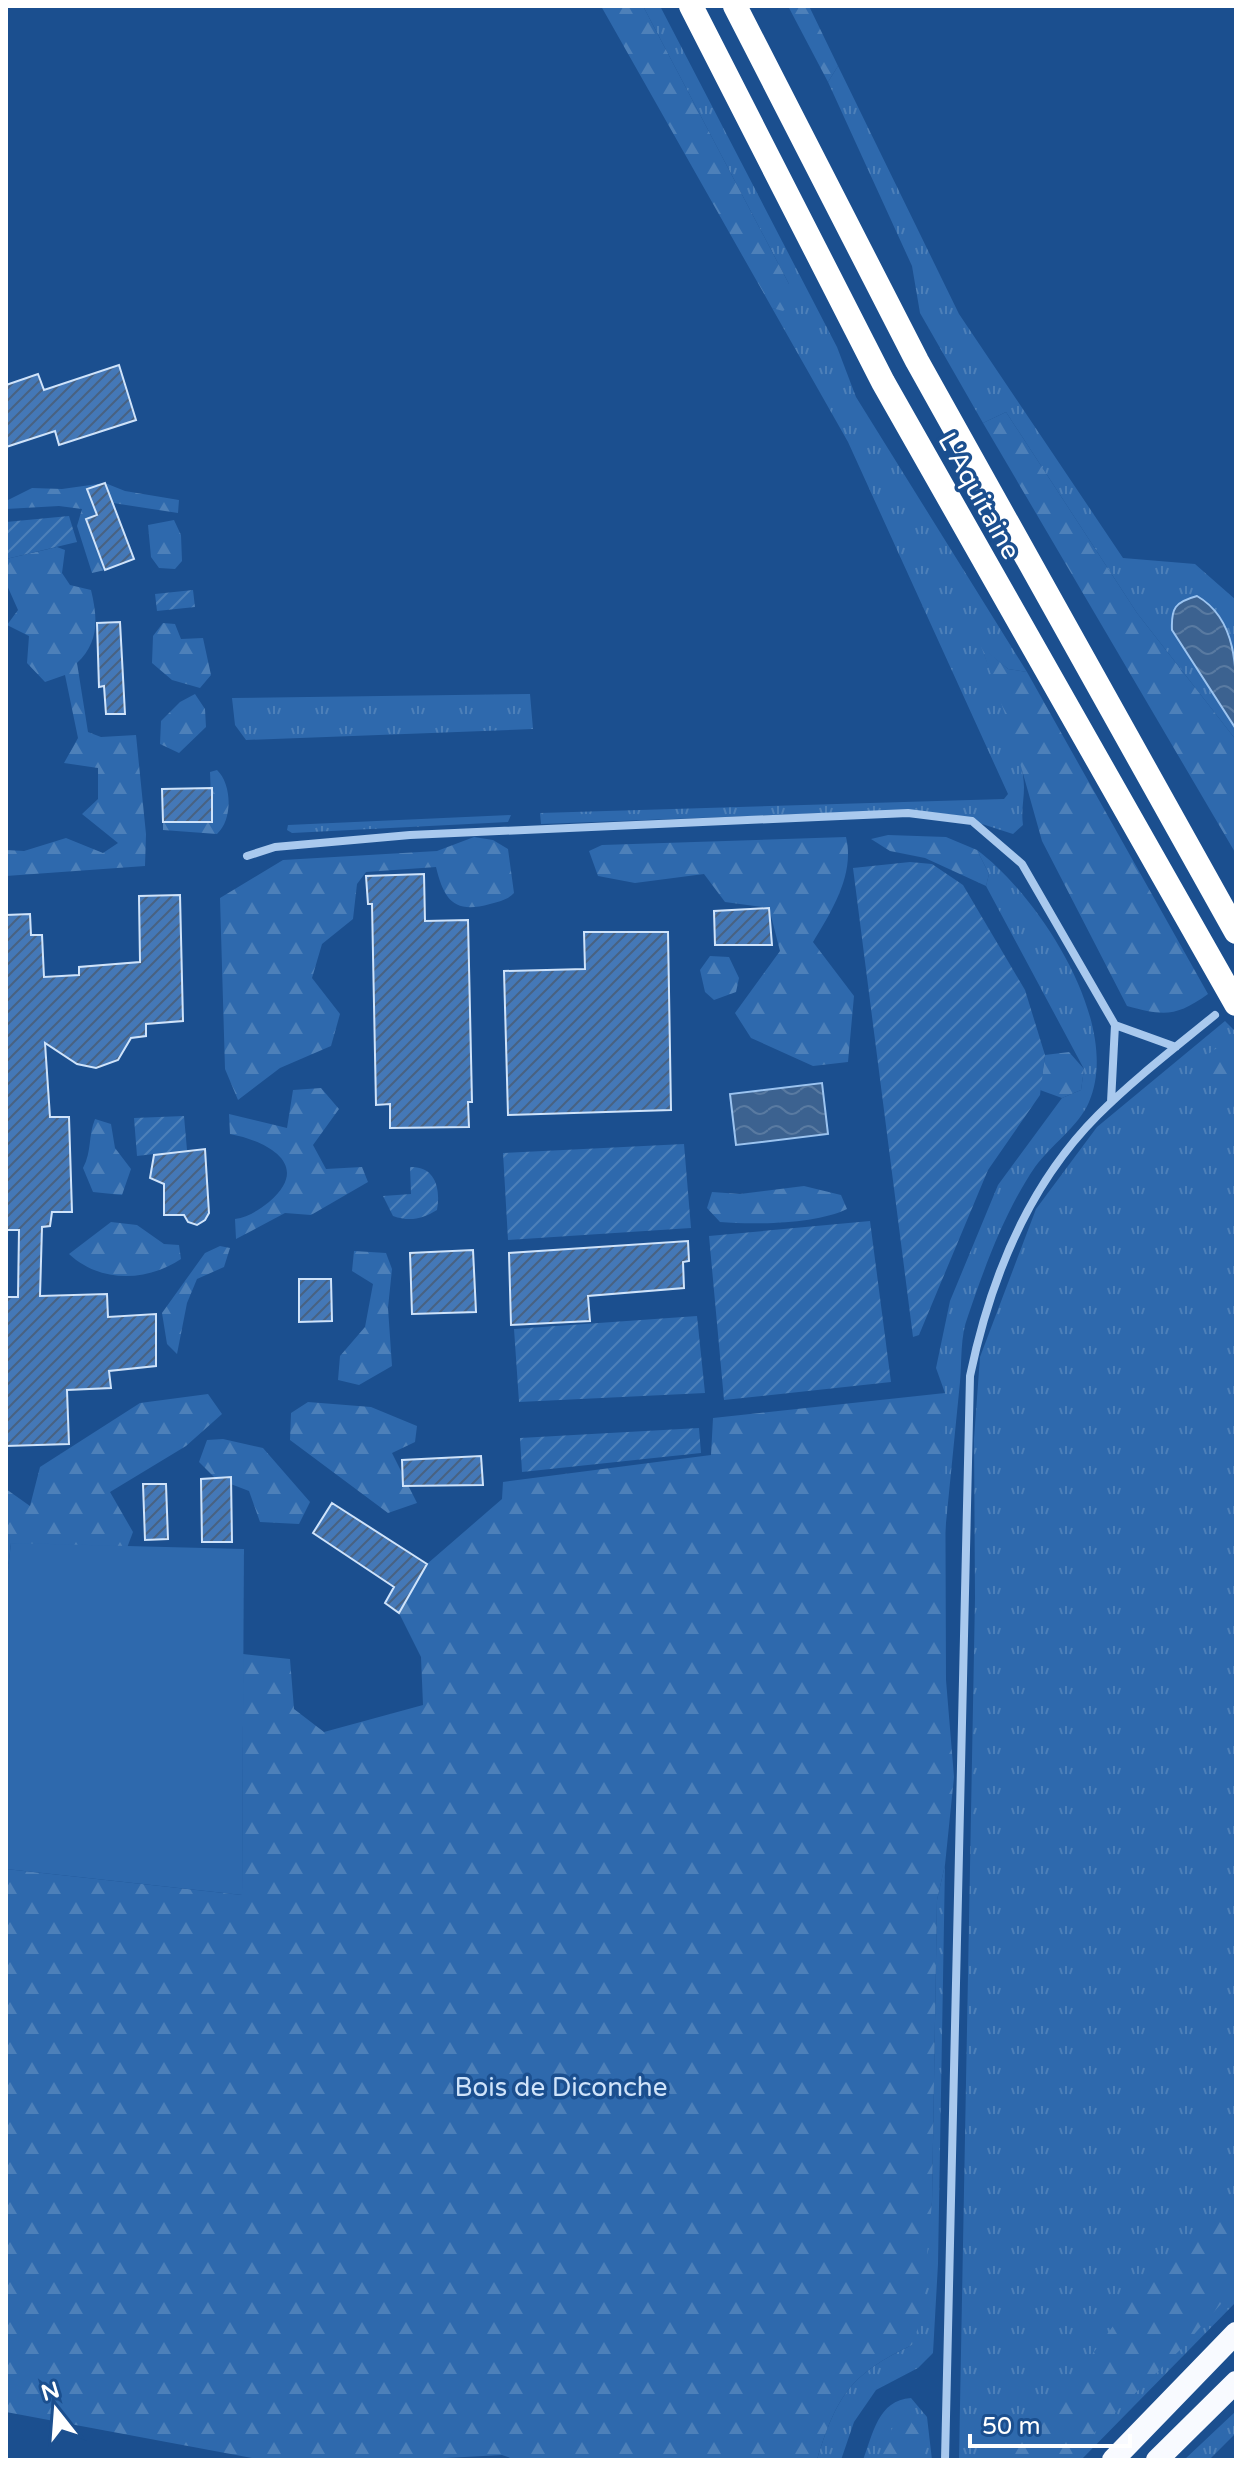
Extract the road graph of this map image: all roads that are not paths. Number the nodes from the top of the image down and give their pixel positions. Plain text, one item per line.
1 (691, 6) edge
2 (735, 6) edge
3 (247, 856) dead end
4 (1236, 932) edge
5 (1226, 1009) edge
6 (1115, 1025) junction
7 (1176, 1047) junction
8 (1111, 1103) junction
9 (1236, 2333) edge
10 (1236, 2382) edge
11 (945, 2460) edge
12 (1113, 2460) edge
13 (1157, 2460) edge

1 - 5 highway, L'Aquitaine
2 - 4 highway, L'Aquitaine
3 - 6 street
5 - 7 street
6 - 7 street
6 - 8 street
7 - 8 street
8 - 11 street
9 - 12 highway
10 - 13 highway

